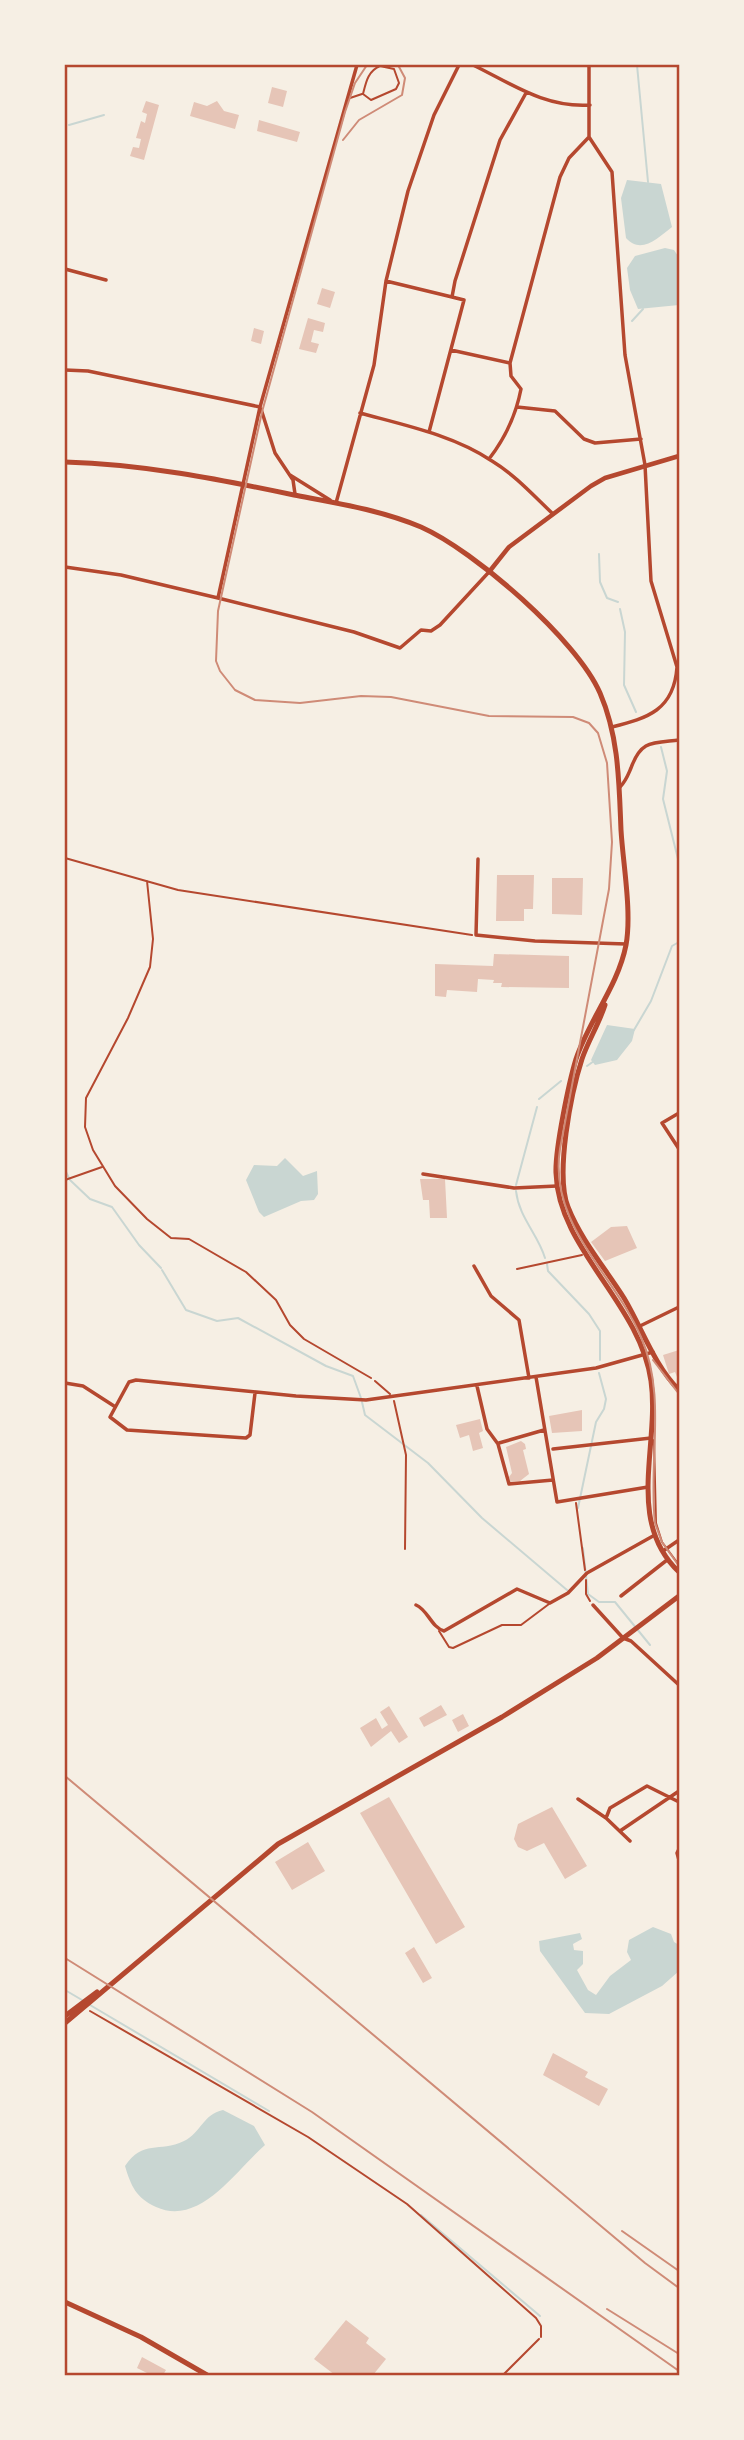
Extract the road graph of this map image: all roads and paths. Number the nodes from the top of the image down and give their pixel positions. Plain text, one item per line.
1 (356, 65) edge
2 (459, 65) edge
3 (473, 65) edge
4 (589, 65) edge
5 (526, 93) junction
6 (363, 94) junction
7 (346, 100) junction
8 (590, 105) junction
9 (589, 137) junction
10 (65, 269) edge
11 (106, 280) dead end
12 (386, 281) junction
13 (452, 297) junction
14 (451, 350) junction
15 (510, 363) junction
16 (65, 370) edge
17 (260, 407) junction
18 (517, 407) junction
19 (360, 412) junction
20 (429, 432) junction
21 (641, 439) junction
22 (679, 456) edge
23 (489, 459) junction
24 (65, 462) edge
25 (645, 466) junction
26 (290, 475) junction
27 (242, 484) junction
28 (295, 495) junction
29 (336, 503) junction
30 (553, 514) junction
31 (65, 567) edge
32 (488, 573) junction
33 (218, 598) junction
34 (678, 667) edge
35 (612, 726) junction
36 (679, 740) edge
37 (620, 787) junction
38 (65, 858) edge
39 (478, 859) dead end
40 (147, 881) junction
41 (476, 935) junction
42 (626, 944) junction
43 (679, 1113) edge
44 (679, 1149) edge
45 (104, 1167) junction
46 (424, 1174) dead end
47 (66, 1180) edge
48 (560, 1186) junction
49 (591, 1253) junction
50 (474, 1266) dead end
51 (517, 1269) dead end
52 (679, 1307) edge
53 (638, 1327) junction
54 (653, 1352) junction
55 (646, 1356) junction
56 (666, 1374) junction
57 (536, 1377) junction
58 (529, 1378) junction
59 (651, 1378) junction
60 (375, 1381) joint
61 (65, 1383) edge
62 (477, 1385) junction
63 (679, 1390) edge
64 (255, 1393) junction
65 (393, 1398) junction
66 (114, 1406) junction
67 (544, 1430) junction
68 (653, 1438) junction
69 (498, 1444) junction
70 (553, 1450) dead end
71 (553, 1480) junction
72 (648, 1487) junction
73 (575, 1499) junction
74 (654, 1504) junction
75 (650, 1519) junction
76 (653, 1536) junction
77 (679, 1540) edge
78 (405, 1549) dead end
79 (664, 1550) junction
80 (667, 1560) junction
81 (679, 1565) edge
82 (679, 1572) edge
83 (587, 1573) junction
84 (621, 1596) dead end
85 (679, 1596) edge
86 (550, 1603) junction
87 (416, 1605) dead end
88 (593, 1605) joint
89 (438, 1629) junction
90 (623, 1638) junction
91 (679, 1685) edge
92 (679, 1791) edge
93 (671, 1797) junction
94 (578, 1799) dead end
95 (679, 1802) edge
96 (606, 1818) junction
97 (620, 1831) junction
98 (630, 1841) dead end
99 (679, 1849) edge
100 (679, 1860) edge
101 (81, 2006) junction
102 (65, 2016) edge
103 (65, 2023) edge
104 (65, 2302) edge
105 (539, 2339) joint
106 (208, 2375) edge
107 (503, 2375) edge

1 - 7 street
2 - 12 street
3 - 5 street
4 - 8 street
5 - 8 street
5 - 13 street
6 - 6 lane
6 - 7 lane
7 - 17 street
8 - 9 street
9 - 15 street
9 - 21 street
10 - 11 street
12 - 13 street
12 - 19 street
13 - 14 street
14 - 15 street
14 - 20 street
15 - 18 street
16 - 17 street
17 - 26 street
17 - 27 street
18 - 21 street
18 - 23 street
19 - 20 street
19 - 29 street
20 - 23 street
21 - 25 street
22 - 25 street
23 - 30 street
24 - 27 main road
25 - 30 street
25 - 34 street
26 - 28 street
26 - 29 street
27 - 28 main road
27 - 33 street
28 - 29 main road
29 - 32 main road
30 - 32 street
31 - 33 street
32 - 33 street
32 - 35 main road
34 - 35 street
35 - 37 main road
36 - 37 street
37 - 42 main road
38 - 40 path
39 - 41 street
40 - 41 path
40 - 45 path
41 - 42 street
42 - 48 main road
43 - 44 street
45 - 47 path
45 - 60 path
46 - 48 street
48 - 49 main road
49 - 51 lane
49 - 53 main road
50 - 58 street
52 - 53 street
53 - 54 main road
53 - 55 main road
54 - 55 street
54 - 56 main road
55 - 57 street
55 - 59 main road
56 - 59 main road
56 - 63 main road
57 - 58 street
57 - 67 street
58 - 62 street
59 - 68 main road
60 - 65 lane
61 - 66 street
62 - 65 street
62 - 69 street
64 - 65 street
64 - 66 street
64 - 66 street
65 - 78 path
67 - 69 street
67 - 71 street
68 - 70 street
68 - 72 main road
68 - 74 lane
69 - 71 street
71 - 73 street
72 - 73 street
72 - 75 main road
73 - 83 path
74 - 75 lane
74 - 79 lane
75 - 76 main road
76 - 79 main road
76 - 83 street
77 - 79 street
79 - 80 main road
79 - 81 lane
80 - 82 main road
80 - 84 street
83 - 86 street
83 - 88 path
85 - 90 main road
86 - 89 street
86 - 89 lane
87 - 89 street
88 - 90 street
90 - 91 street
90 - 101 main road
92 - 93 street
93 - 95 street
93 - 96 street
93 - 97 street
94 - 96 street
96 - 97 street
97 - 98 street
99 - 100 street
101 - 102 main road
101 - 103 main road
101 - 105 path
104 - 106 main road
105 - 107 lane

